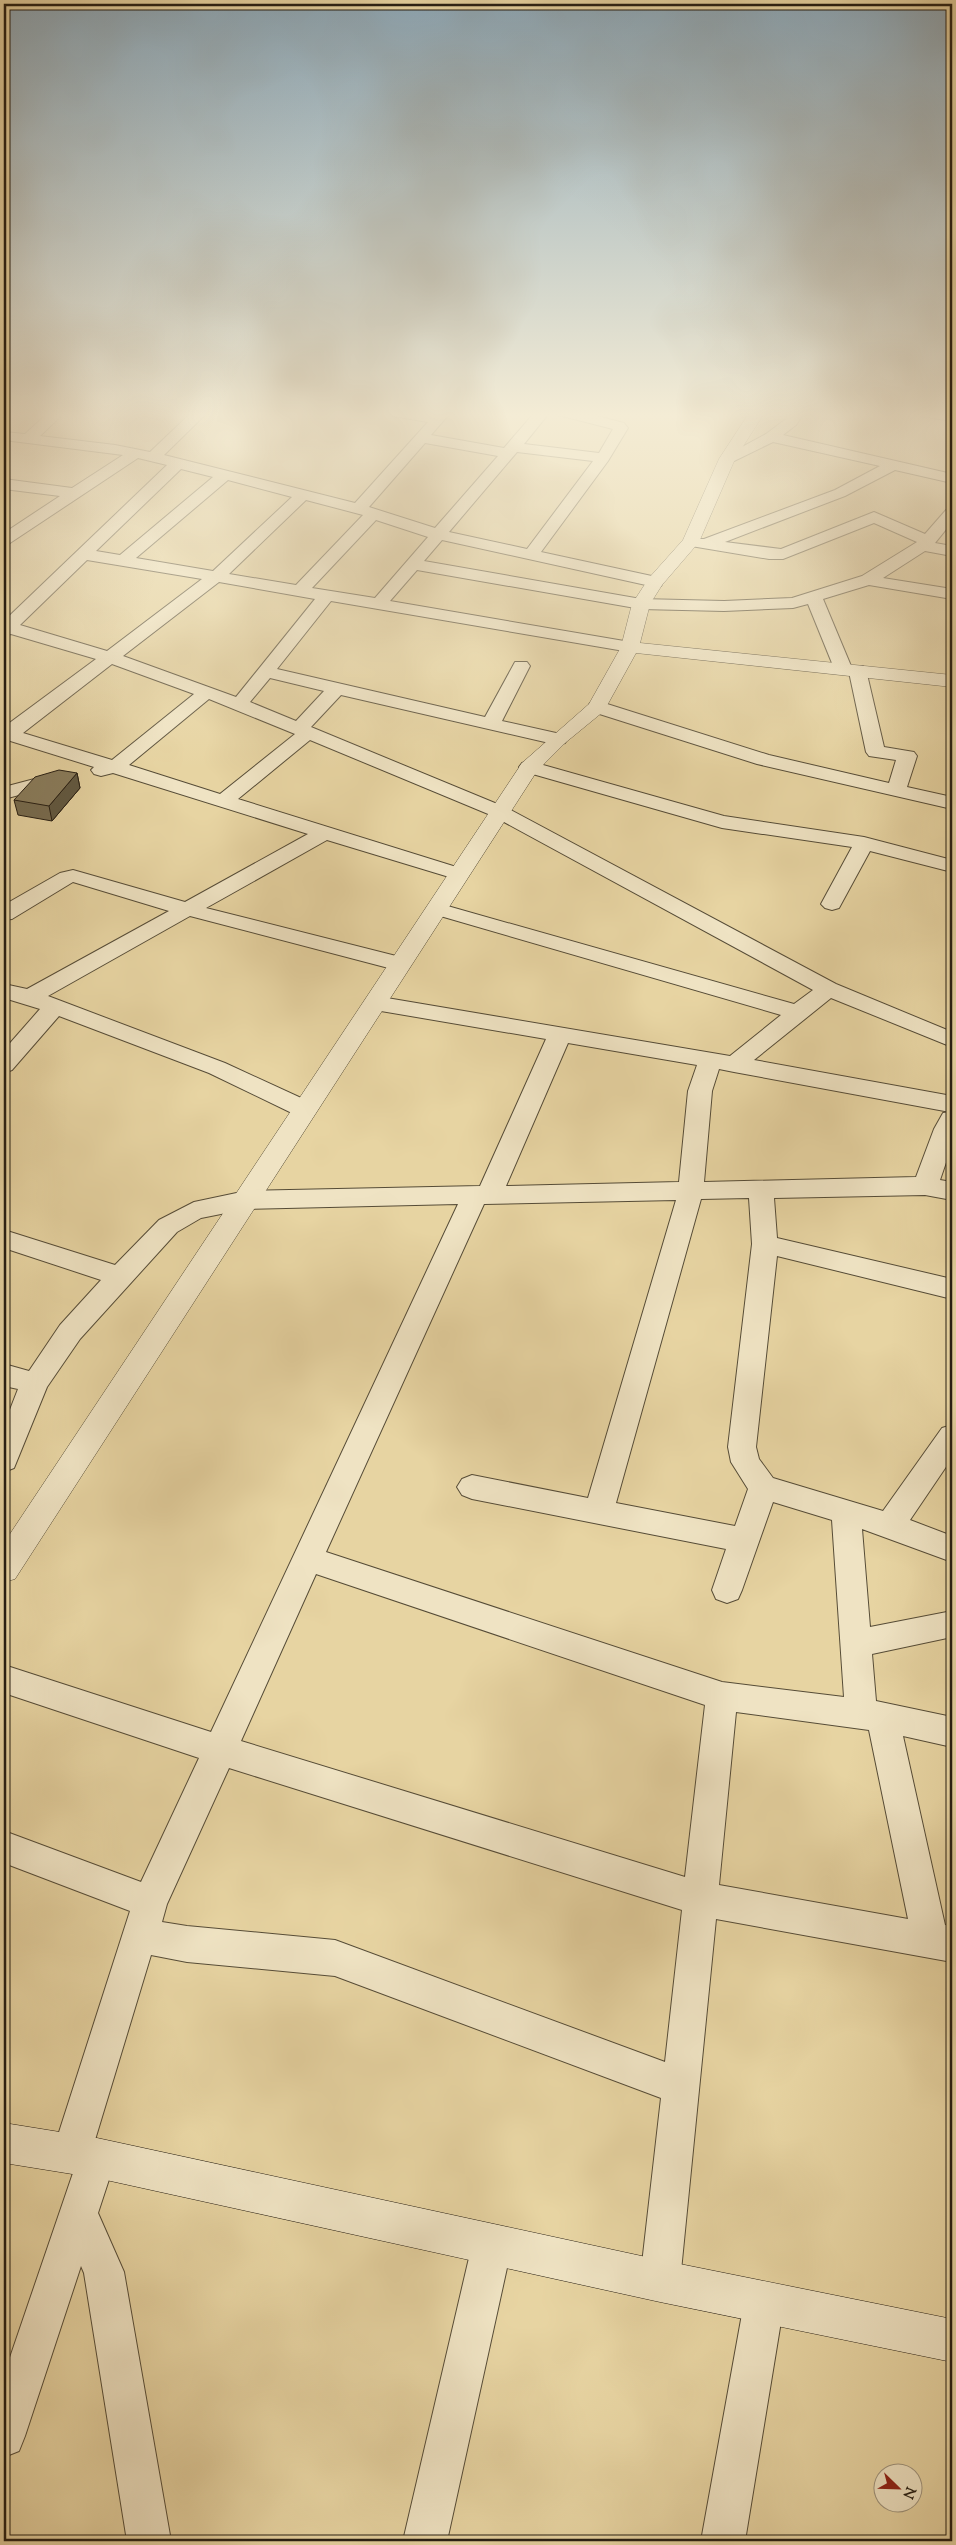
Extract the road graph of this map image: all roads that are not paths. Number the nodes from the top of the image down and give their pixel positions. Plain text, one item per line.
1 (107, 531) edge
2 (159, 531) edge
3 (265, 531) edge
4 (350, 531) edge
5 (426, 531) edge
6 (443, 531) edge
7 (550, 531) edge
8 (701, 531) edge
9 (733, 531) edge
10 (840, 531) edge
11 (901, 531) edge
12 (936, 531) edge
13 (439, 535) junction
14 (925, 543) junction
15 (696, 544) junction
16 (952, 551) edge
17 (83, 554) junction
18 (532, 555) junction
19 (123, 561) junction
20 (413, 564) junction
21 (218, 575) junction
22 (868, 580) junction
23 (656, 582) junction
24 (301, 590) junction
25 (952, 594) edge
26 (326, 596) junction
27 (814, 598) junction
28 (641, 604) junction
29 (378, 605) junction
30 (5, 628) edge
31 (630, 647) junction
32 (112, 658) junction
33 (521, 666) dead end
34 (850, 669) junction
35 (266, 672) junction
36 (952, 681) edge
37 (337, 688) junction
38 (206, 693) junction
39 (239, 704) junction
40 (597, 707) junction
41 (491, 724) junction
42 (303, 731) junction
43 (6, 734) edge
44 (558, 738) junction
45 (115, 767) junction
46 (529, 767) junction
47 (896, 790) junction
48 (4, 793) edge
49 (223, 800) junction
50 (952, 803) edge
51 (500, 812) junction
52 (326, 832) junction
53 (864, 843) junction
54 (952, 866) edge
55 (459, 874) junction
56 (832, 904) dead end
57 (437, 909) junction
58 (187, 910) junction
59 (4, 914) edge
60 (400, 964) junction
61 (828, 989) junction
62 (4, 991) edge
63 (30, 997) junction
64 (375, 1003) junction
65 (55, 1006) junction
66 (799, 1013) junction
67 (560, 1034) junction
68 (952, 1040) edge
69 (723, 1062) junction
70 (4, 1065) edge
71 (952, 1104) edge
72 (304, 1109) junction
73 (952, 1119) edge
74 (925, 1186) junction
75 (761, 1190) junction
76 (952, 1191) edge
77 (691, 1192) junction
78 (482, 1196) junction
79 (246, 1200) junction
80 (4, 1239) edge
81 (766, 1244) junction
82 (120, 1277) junction
83 (952, 1289) edge
84 (4, 1375) edge
85 (36, 1383) junction
86 (952, 1436) edge
87 (4, 1460) edge
88 (472, 1487) dead end
89 (763, 1487) junction
90 (599, 1512) junction
91 (846, 1512) junction
92 (890, 1525) junction
93 (744, 1540) junction
94 (952, 1548) edge
95 (308, 1559) junction
96 (4, 1569) edge
97 (726, 1590) dead end
98 (952, 1624) edge
99 (855, 1644) junction
100 (4, 1679) edge
101 (722, 1696) junction
102 (872, 1716) junction
103 (952, 1732) edge
104 (220, 1750) junction
105 (4, 1847) edge
106 (701, 1899) junction
107 (145, 1918) junction
108 (941, 1942) edge
109 (681, 2087) junction
110 (4, 2143) edge
111 (84, 2156) junction
112 (78, 2214) junction
113 (492, 2245) junction
114 (660, 2281) junction
115 (764, 2303) junction
116 (952, 2341) edge
117 (4, 2436) edge
118 (149, 2541) edge
119 (425, 2541) edge
120 (723, 2541) edge

1 - 17 street
2 - 19 street
3 - 21 street
4 - 24 street
5 - 13 street
6 - 13 street
7 - 18 street
8 - 15 street
9 - 15 street
10 - 15 street
11 - 14 street
12 - 14 street
13 - 18 street
13 - 20 street
14 - 16 street
14 - 22 street
15 - 23 street
17 - 19 street
17 - 30 street
18 - 23 street
19 - 21 street
20 - 28 street
20 - 29 street
21 - 24 street
21 - 32 street
22 - 25 street
22 - 27 street
23 - 28 street
24 - 26 street
26 - 29 street
26 - 35 street
27 - 28 street
27 - 34 street
28 - 31 street
29 - 31 street
30 - 32 street
31 - 34 street
31 - 40 street
32 - 38 street
32 - 43 street
33 - 41 street
34 - 36 street
34 - 47 street
35 - 37 street
35 - 39 street
37 - 41 street
37 - 42 street
38 - 39 street
38 - 45 street
39 - 42 street
40 - 44 street
40 - 47 street
41 - 44 street
42 - 49 street
42 - 51 street
43 - 45 street
44 - 46 street
45 - 48 street
45 - 49 street
46 - 51 street
46 - 53 street
47 - 50 street
49 - 52 street
51 - 55 street
51 - 61 street
52 - 55 street
52 - 58 street
53 - 54 street
53 - 56 street
55 - 57 street
57 - 60 street
57 - 66 street
58 - 59 street
58 - 60 street
58 - 63 street
60 - 64 street
61 - 66 street
61 - 68 street
62 - 63 street
63 - 65 street
64 - 67 street
64 - 72 street
65 - 70 street
65 - 72 street
66 - 69 street
67 - 69 street
67 - 78 street
69 - 71 street
69 - 77 street
72 - 79 street
73 - 74 street
74 - 75 street
74 - 76 street
75 - 77 street
75 - 81 street
77 - 78 street
77 - 90 street
78 - 79 street
78 - 95 street
79 - 82 street
79 - 96 street
80 - 82 street
81 - 83 street
81 - 89 street
82 - 85 street
84 - 85 street
85 - 87 street
86 - 92 street
88 - 90 street
89 - 91 street
89 - 93 street
90 - 93 street
91 - 92 street
91 - 99 street
92 - 94 street
93 - 97 street
95 - 101 street
95 - 104 street
98 - 99 street
99 - 102 street
100 - 104 street
101 - 102 street
101 - 106 street
102 - 103 street
102 - 108 street
104 - 106 street
104 - 107 street
105 - 107 street
106 - 108 street
106 - 109 street
107 - 109 street
107 - 111 street
109 - 114 street
110 - 111 street
111 - 112 street
111 - 113 street
112 - 117 street
112 - 118 street
113 - 114 street
113 - 119 street
114 - 115 street
115 - 116 street
115 - 120 street

